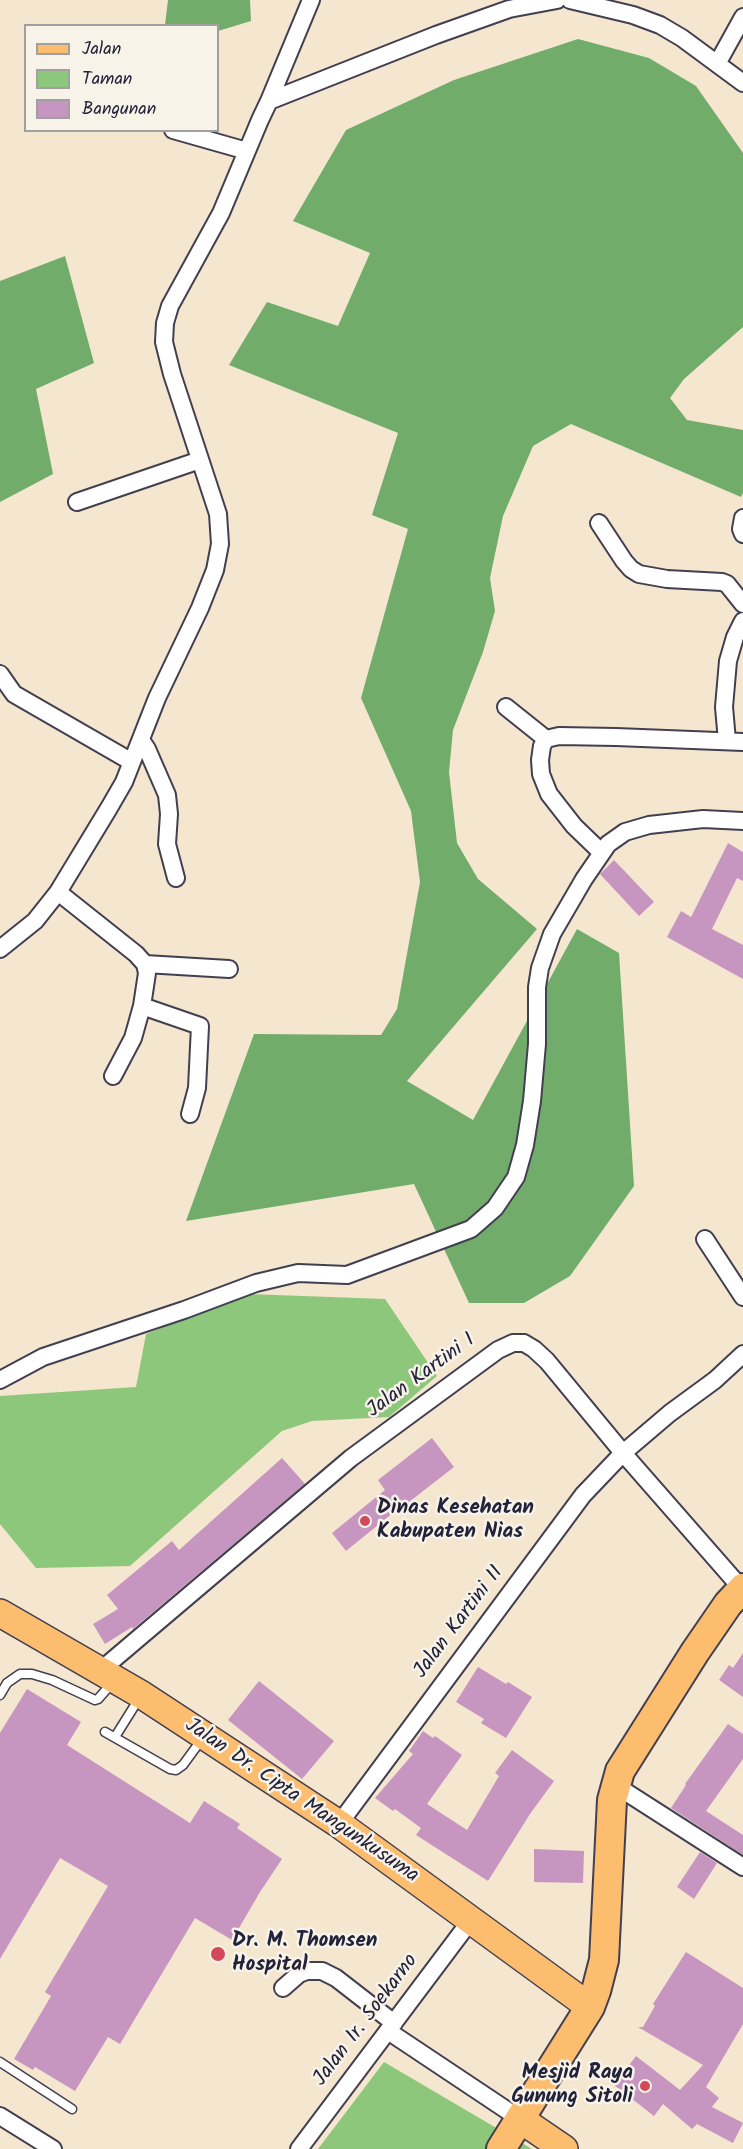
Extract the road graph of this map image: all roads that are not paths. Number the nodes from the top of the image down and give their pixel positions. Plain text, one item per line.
1 (311, 0) edge
2 (557, 0) edge
3 (570, 0) edge
4 (743, 17) edge
5 (717, 64) junction
6 (743, 83) edge
7 (269, 101) junction
8 (180, 132) edge
9 (247, 151) junction
10 (200, 460) junction
11 (77, 502) dead end
12 (743, 518) edge
13 (599, 523) dead end
14 (743, 534) edge
15 (743, 604) edge
16 (743, 621) edge
17 (0, 674) edge
18 (506, 707) dead end
19 (546, 739) junction
20 (141, 740) junction
21 (735, 741) edge
22 (132, 762) junction
23 (743, 820) edge
24 (602, 853) junction
25 (176, 878) dead end
26 (58, 892) junction
27 (0, 949) edge
28 (145, 964) junction
29 (229, 969) dead end
30 (142, 1006) junction
31 (113, 1076) dead end
32 (190, 1114) dead end
33 (705, 1239) dead end
34 (743, 1297) edge
35 (743, 1354) edge
36 (0, 1380) edge
37 (623, 1453) junction
38 (742, 1588) edge
39 (0, 1613) edge
40 (108, 1675) junction
41 (0, 1695) edge
42 (142, 1695) junction
43 (105, 1732) dead end
44 (204, 1736) junction
45 (115, 1737) junction
46 (615, 1785) junction
47 (339, 1824) junction
48 (743, 1867) edge
49 (471, 1920) junction
50 (283, 1988) dead end
51 (590, 2007) junction
52 (391, 2027) junction
53 (0, 2062) edge
54 (72, 2109) dead end
55 (0, 2116) edge
56 (519, 2119) junction
57 (53, 2149) edge
58 (299, 2149) edge
59 (501, 2149) edge
60 (564, 2149) edge

1 - 7 street
2 - 7 street
3 - 5 street
4 - 5 street
5 - 6 street
7 - 9 street
8 - 9 street
9 - 10 street
10 - 11 street
10 - 20 street
12 - 14 street
13 - 15 street
16 - 21 street
17 - 22 street
18 - 19 street
19 - 21 street
19 - 24 street
20 - 22 street
20 - 25 street
22 - 26 street
23 - 24 street
24 - 36 street
26 - 27 street
26 - 28 street
28 - 29 street
28 - 30 street
30 - 31 street
30 - 32 street
33 - 34 street
35 - 37 street, Jalan Kartini II
37 - 38 street, Jalan Kartini I
37 - 40 street, Jalan Kartini I
37 - 47 street, Jalan Kartini II
38 - 46 highway
39 - 40 main road, Jalan Dr. Cipta Mangunkusuma
40 - 41 lane
40 - 42 main road, Jalan Dr. Cipta Mangunkusuma
42 - 44 main road, Jalan Dr. Cipta Mangunkusuma
42 - 45 lane
43 - 45 lane
44 - 45 lane
44 - 47 main road, Jalan Dr. Cipta Mangunkusuma
46 - 48 street
46 - 51 highway
47 - 49 main road, Jalan Dr. Cipta Mangunkusuma
49 - 51 main road, Jalan Dr. Cipta Mangunkusuma
49 - 52 street, Jalan Ir. Soekarno
50 - 52 street
51 - 56 highway
52 - 56 street
52 - 58 street, Jalan Ir. Soekarno
53 - 54 lane
55 - 57 street
56 - 59 highway
56 - 60 main road

